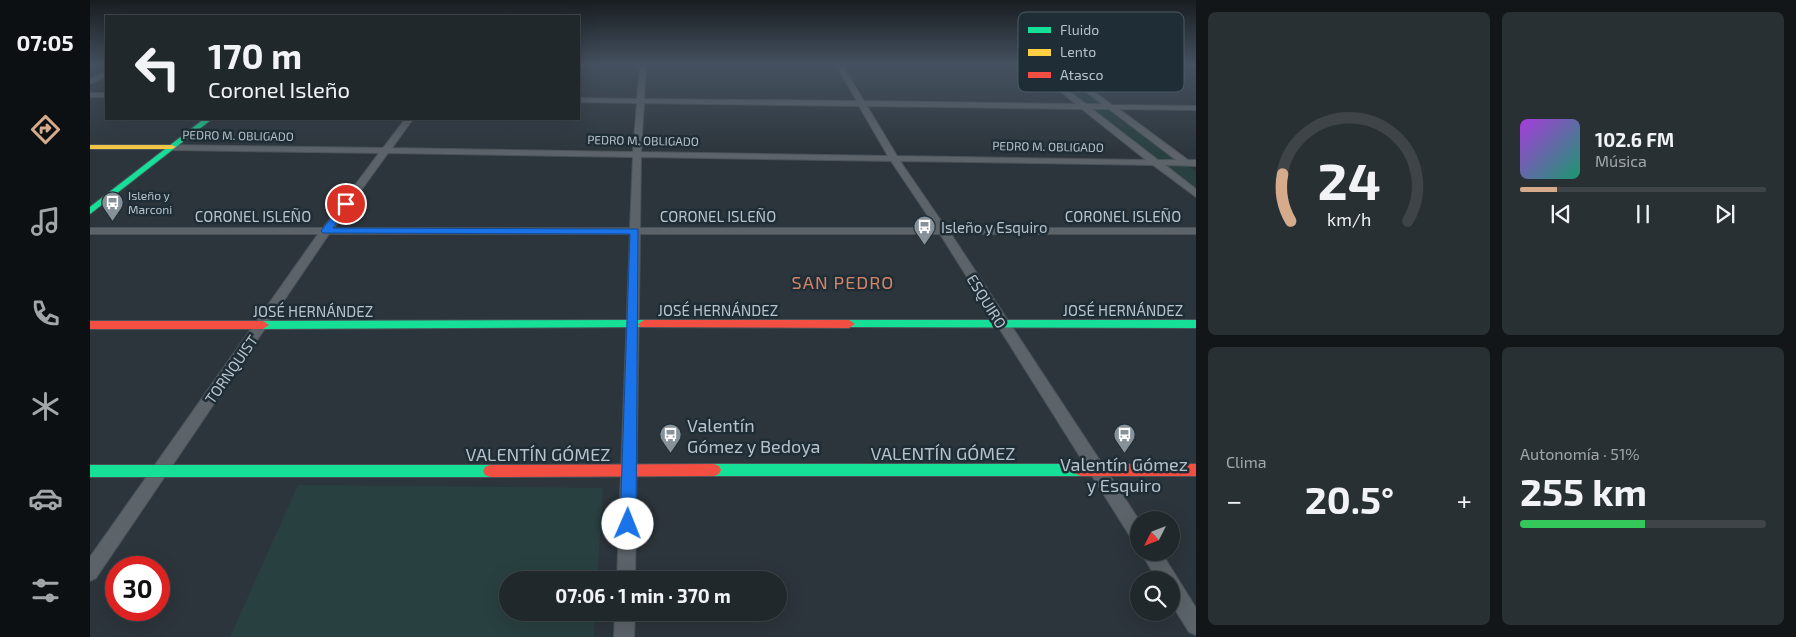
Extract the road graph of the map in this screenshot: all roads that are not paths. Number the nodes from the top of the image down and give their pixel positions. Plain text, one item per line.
1 (90, 95) edge
2 (105, 95) edge
3 (641, 95) edge
4 (855, 95) edge
5 (1069, 95) edge
6 (1094, 95) edge
7 (580, 100) edge
8 (641, 101) junction
9 (860, 104) junction
10 (1084, 107) junction
11 (1111, 107) junction
12 (1196, 108) edge
13 (207, 120) edge
14 (408, 120) edge
15 (90, 147) edge
16 (172, 147) junction
17 (386, 150) junction
18 (637, 154) junction
19 (893, 157) junction
20 (1153, 161) junction
21 (1186, 163) junction
22 (1196, 163) edge
23 (1196, 170) edge
24 (1196, 194) edge
25 (90, 211) edge
26 (90, 231) edge
27 (326, 231) junction
28 (1196, 231) edge
29 (635, 232) junction
30 (944, 232) junction
31 (1196, 324) edge
32 (90, 325) edge
33 (632, 325) junction
34 (261, 326) junction
35 (1003, 326) junction
36 (1097, 470) junction
37 (1196, 470) edge
38 (160, 471) junction
39 (90, 472) edge
40 (629, 472) junction
41 (1130, 521) edge
42 (626, 571) edge
43 (90, 572) edge
44 (1180, 600) edge
45 (625, 621) edge
46 (1196, 625) edge
47 (624, 637) edge

1 - 2 street
3 - 8 street
4 - 9 street, ESQUIRO
5 - 10 street
6 - 11 street
7 - 8 street
8 - 9 street
8 - 18 street
9 - 10 street
9 - 19 street, ESQUIRO
10 - 11 street
10 - 20 street
11 - 12 street
11 - 21 street
13 - 16 street
14 - 17 street, TORNQUIST
15 - 16 street, PEDRO M. OBLIGADO
16 - 17 street, PEDRO M. OBLIGADO
16 - 25 street
17 - 18 street, PEDRO M. OBLIGADO
17 - 27 street, TORNQUIST
18 - 19 street, PEDRO M. OBLIGADO
18 - 29 street
19 - 20 street, PEDRO M. OBLIGADO
19 - 30 street, ESQUIRO
20 - 21 street, PEDRO M. OBLIGADO
20 - 24 street
21 - 22 street, PEDRO M. OBLIGADO
21 - 23 street
26 - 27 street, CORONEL ISLEÑO
27 - 29 street, CORONEL ISLEÑO
27 - 34 street, TORNQUIST
28 - 30 street, CORONEL ISLEÑO
29 - 30 street, CORONEL ISLEÑO
29 - 33 street
30 - 35 street, ESQUIRO
31 - 35 street, JOSÉ HERNÁNDEZ
32 - 34 street, JOSÉ HERNÁNDEZ
33 - 34 street, JOSÉ HERNÁNDEZ
33 - 35 street, JOSÉ HERNÁNDEZ
33 - 40 street
34 - 38 street, TORNQUIST
35 - 36 street, ESQUIRO
36 - 37 street, VALENTÍN GÓMEZ
36 - 40 street, VALENTÍN GÓMEZ
36 - 41 street, ESQUIRO
38 - 39 street, VALENTÍN GÓMEZ
38 - 40 street, VALENTÍN GÓMEZ
38 - 43 street, TORNQUIST
40 - 42 street
44 - 46 street
45 - 47 street

